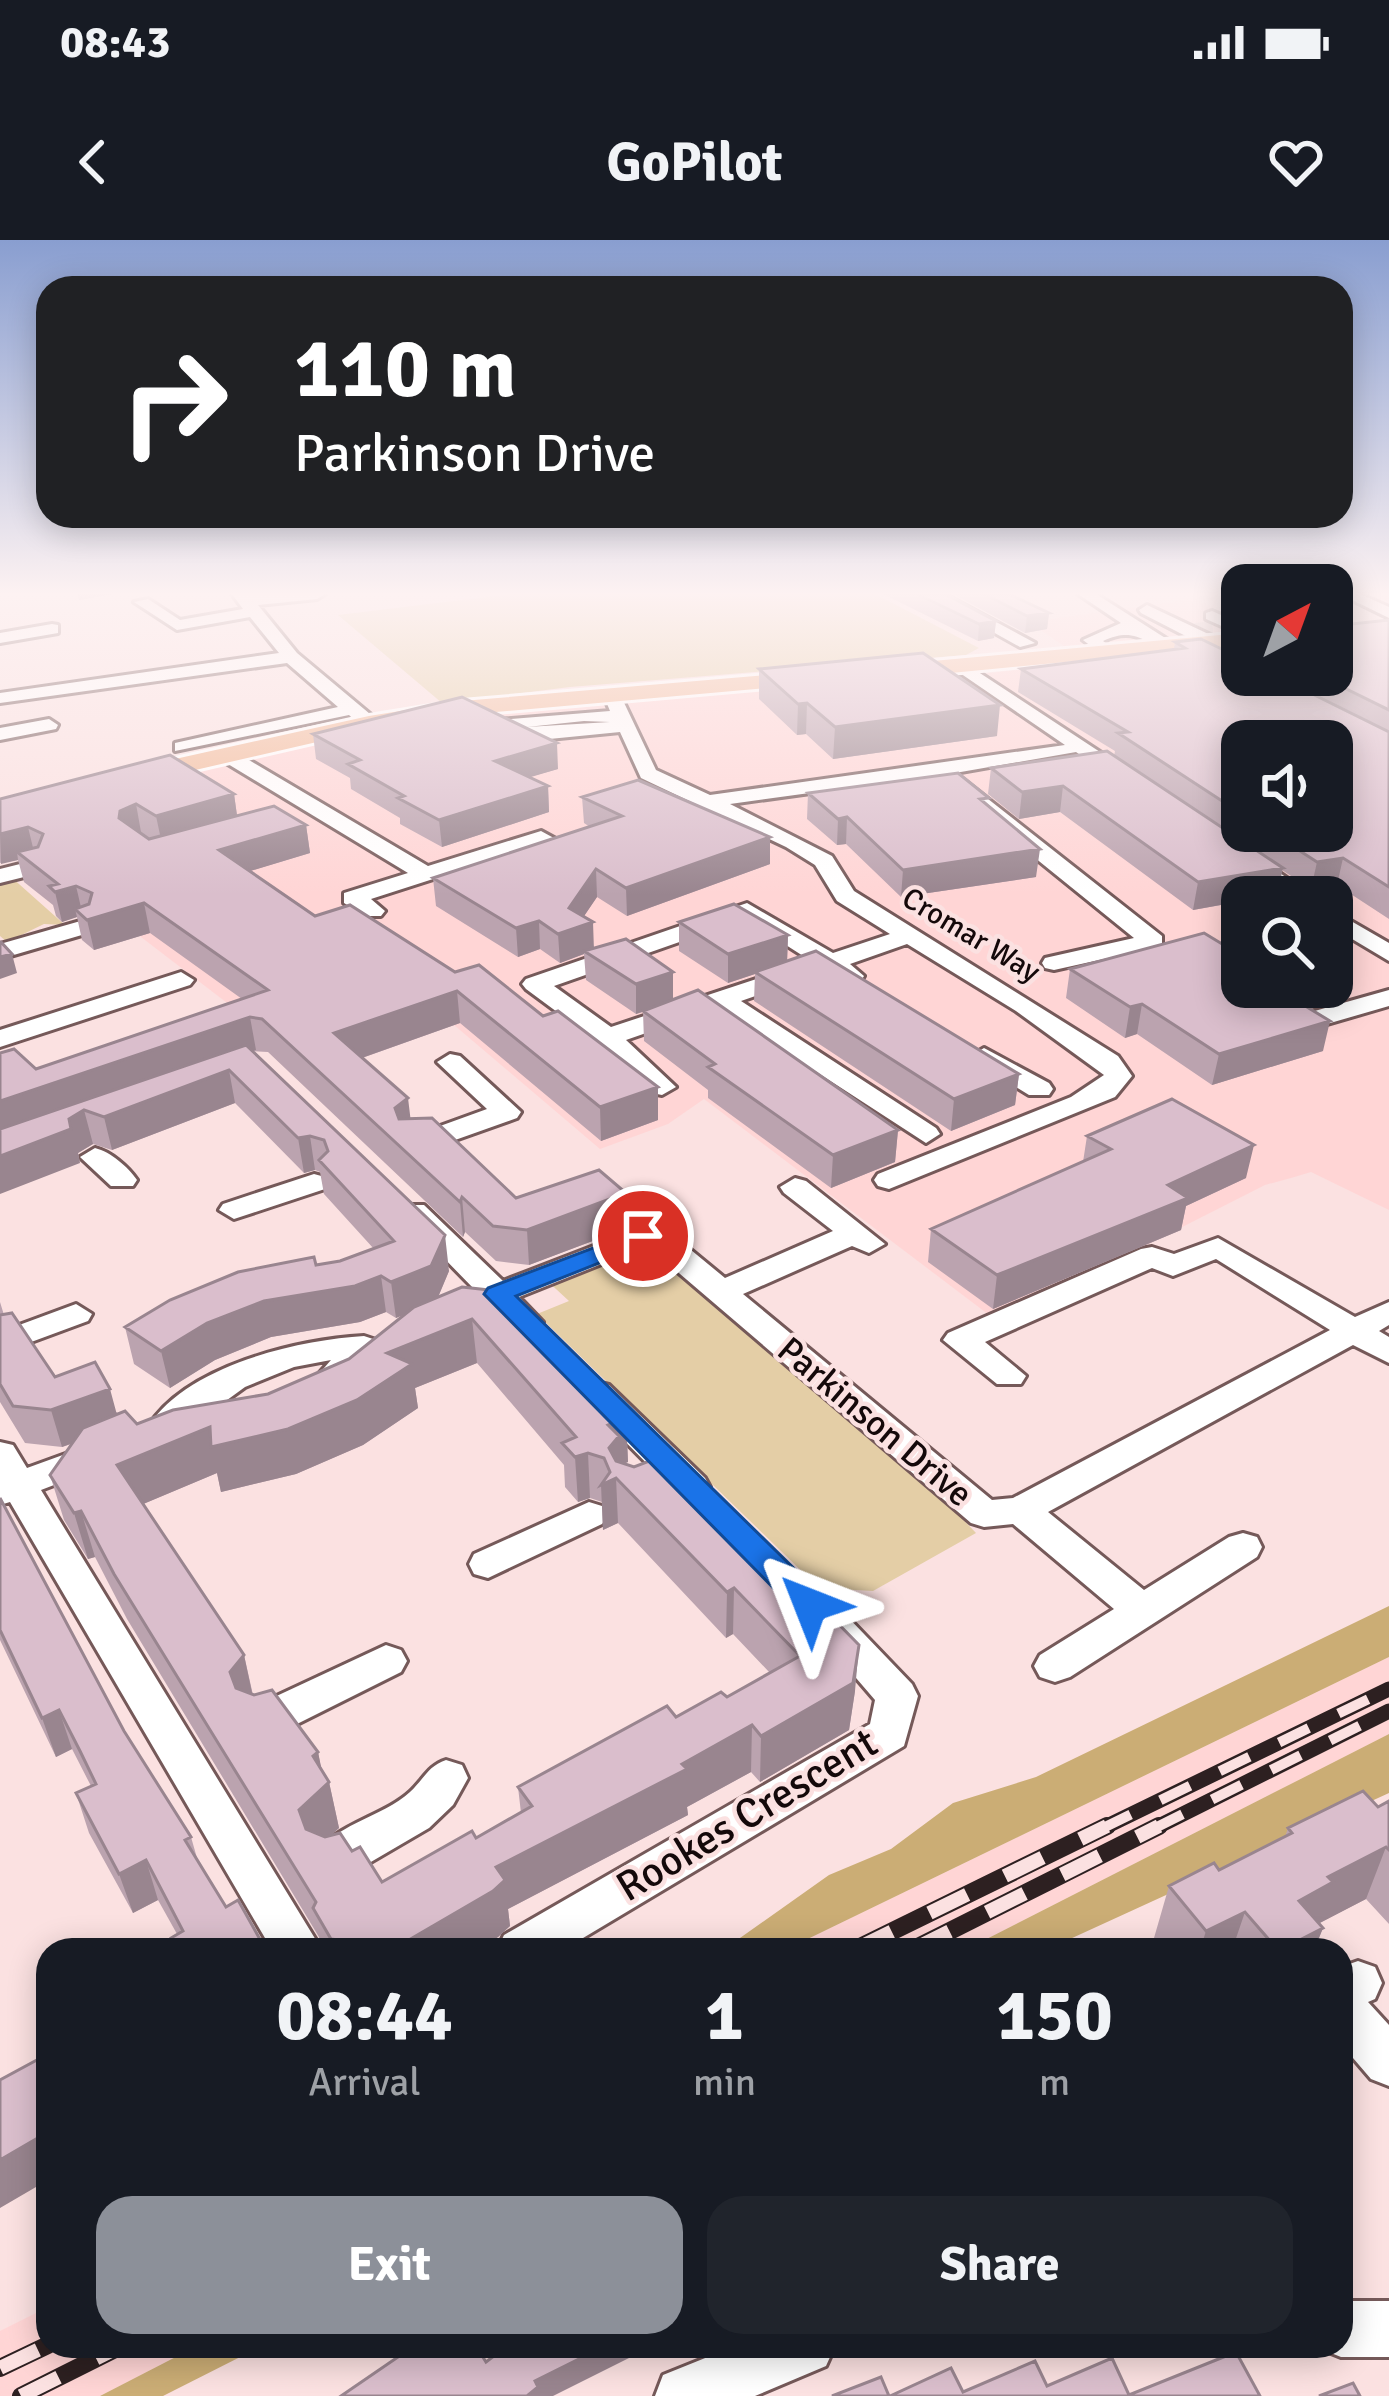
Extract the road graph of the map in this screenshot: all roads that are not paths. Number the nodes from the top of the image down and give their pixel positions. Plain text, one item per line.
1 (612, 694) edge
2 (333, 695) edge
3 (605, 695) edge
4 (998, 695) edge
5 (358, 717) junction
6 (530, 720) dead end
7 (627, 721) junction
8 (49, 724) dead end
9 (0, 734) edge
10 (182, 747) dead end
11 (1067, 751) edge
12 (225, 754) junction
13 (1009, 759) junction
14 (938, 769) junction
15 (1033, 776) edge
16 (105, 783) edge
17 (1149, 793) edge
18 (702, 802) junction
19 (320, 811) junction
20 (280, 823) edge
21 (563, 849) edge
22 (1236, 852) edge
23 (37, 867) edge
24 (426, 874) junction
25 (0, 876) edge
26 (1271, 876) edge
27 (373, 911) dead end
28 (84, 927) edge
29 (1353, 931) edge
30 (910, 935) junction
31 (0, 952) edge
32 (1389, 954) edge
33 (826, 961) junction
34 (1054, 963) dead end
35 (181, 980) dead end
36 (884, 996) edge
37 (720, 998) junction
38 (1389, 998) edge
39 (1313, 1020) edge
40 (608, 1037) junction
41 (0, 1039) edge
42 (962, 1042) edge
43 (450, 1061) dead end
44 (662, 1087) edge
45 (1039, 1089) dead end
46 (926, 1134) dead end
47 (417, 1144) edge
48 (95, 1157) dead end
49 (122, 1180) dead end
50 (890, 1180) dead end
51 (314, 1183) edge
52 (795, 1186) dead end
53 (399, 1198) edge
54 (234, 1210) dead end
55 (721, 1292) junction
56 (498, 1294) junction
57 (453, 1312) edge
58 (1389, 1312) edge
59 (76, 1314) dead end
60 (1354, 1331) junction
61 (16, 1338) edge
62 (1389, 1352) edge
63 (1009, 1376) dead end
64 (306, 1392) edge
65 (230, 1418) edge
66 (166, 1427) junction
67 (6, 1477) edge
68 (712, 1507) edge
69 (1021, 1510) junction
70 (590, 1515) dead end
71 (1243, 1547) dead end
72 (488, 1564) dead end
73 (794, 1588) edge
74 (1142, 1611) junction
75 (386, 1661) dead end
76 (1054, 1666) dead end
77 (266, 1720) edge
78 (446, 1778) dead end
79 (336, 1859) edge
80 (294, 1938) edge
81 (541, 1938) edge
82 (1353, 2004) edge
83 (1389, 2062) edge
84 (1353, 2329) edge
85 (1389, 2330) edge
86 (777, 2358) edge
87 (684, 2396) edge

1 - 7 street, Cromar Way
2 - 5 street
3 - 5 main road
4 - 17 street
5 - 10 street
5 - 12 main road
6 - 7 street
7 - 18 street, Cromar Way
8 - 9 street
11 - 13 street
12 - 16 main road
12 - 19 street
13 - 14 street
13 - 15 street
14 - 18 street
14 - 34 street
18 - 30 street, Cromar Way
19 - 20 street
19 - 24 street
21 - 24 street
22 - 26 street
23 - 25 street
24 - 27 street
28 - 31 street
29 - 32 street
30 - 33 street
30 - 50 street, Cromar Way
33 - 36 street
33 - 37 street
33 - 40 street
35 - 41 street
37 - 40 street
37 - 46 street
38 - 39 street
40 - 44 street
42 - 45 street
43 - 47 street
48 - 49 street
51 - 54 street
52 - 55 street
53 - 56 street
55 - 56 street, Parkinson Drive
55 - 69 street, Parkinson Drive
56 - 57 street, Parkinson Drive
56 - 68 street
58 - 60 street, Parkinson Drive
59 - 61 street
60 - 62 street
60 - 63 street
60 - 69 street, Parkinson Drive
64 - 66 street
65 - 66 street
66 - 67 street
67 - 80 street
69 - 74 street
70 - 72 street
71 - 74 street
73 - 81 street, Rookes Crescent
74 - 76 street
75 - 77 street
78 - 79 street
82 - 83 street
84 - 85 street
86 - 87 street

